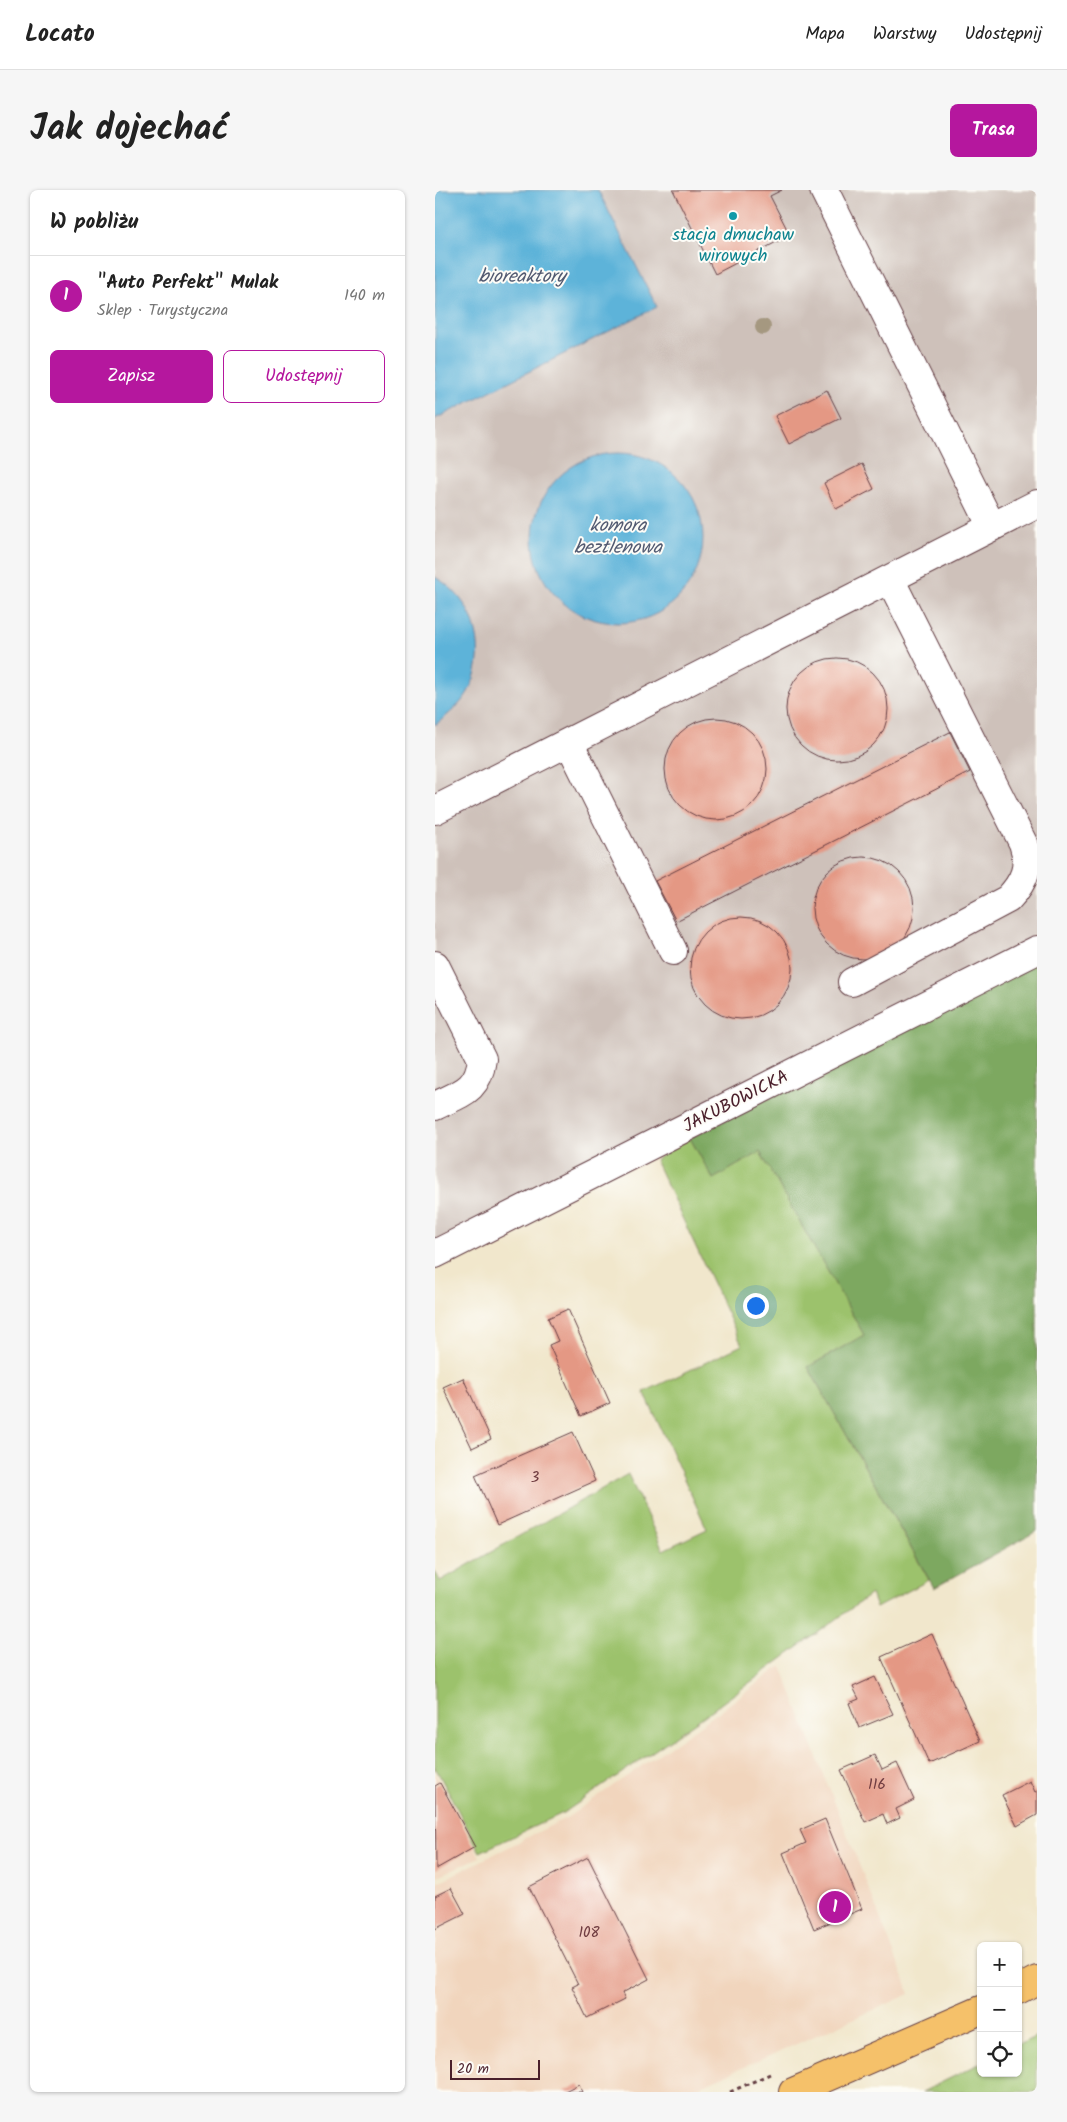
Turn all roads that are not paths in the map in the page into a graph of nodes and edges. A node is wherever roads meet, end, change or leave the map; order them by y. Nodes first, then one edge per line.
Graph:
1 (824, 190) edge
2 (1037, 504) edge
3 (992, 527) junction
4 (890, 579) junction
5 (569, 742) junction
6 (435, 810) edge
7 (1037, 950) edge
8 (673, 951) dead end
9 (435, 965) edge
10 (852, 982) dead end
11 (435, 1106) edge
12 (435, 1254) edge
13 (1037, 1980) edge
14 (1022, 1988) edge
15 (977, 2012) edge
16 (793, 2092) edge

1 - 3 street
2 - 3 street
3 - 4 street
4 - 5 street
4 - 10 street
5 - 6 street
5 - 8 street
7 - 12 street, JAKUBOWICKA
9 - 11 street
13 - 14 main road
15 - 16 main road

